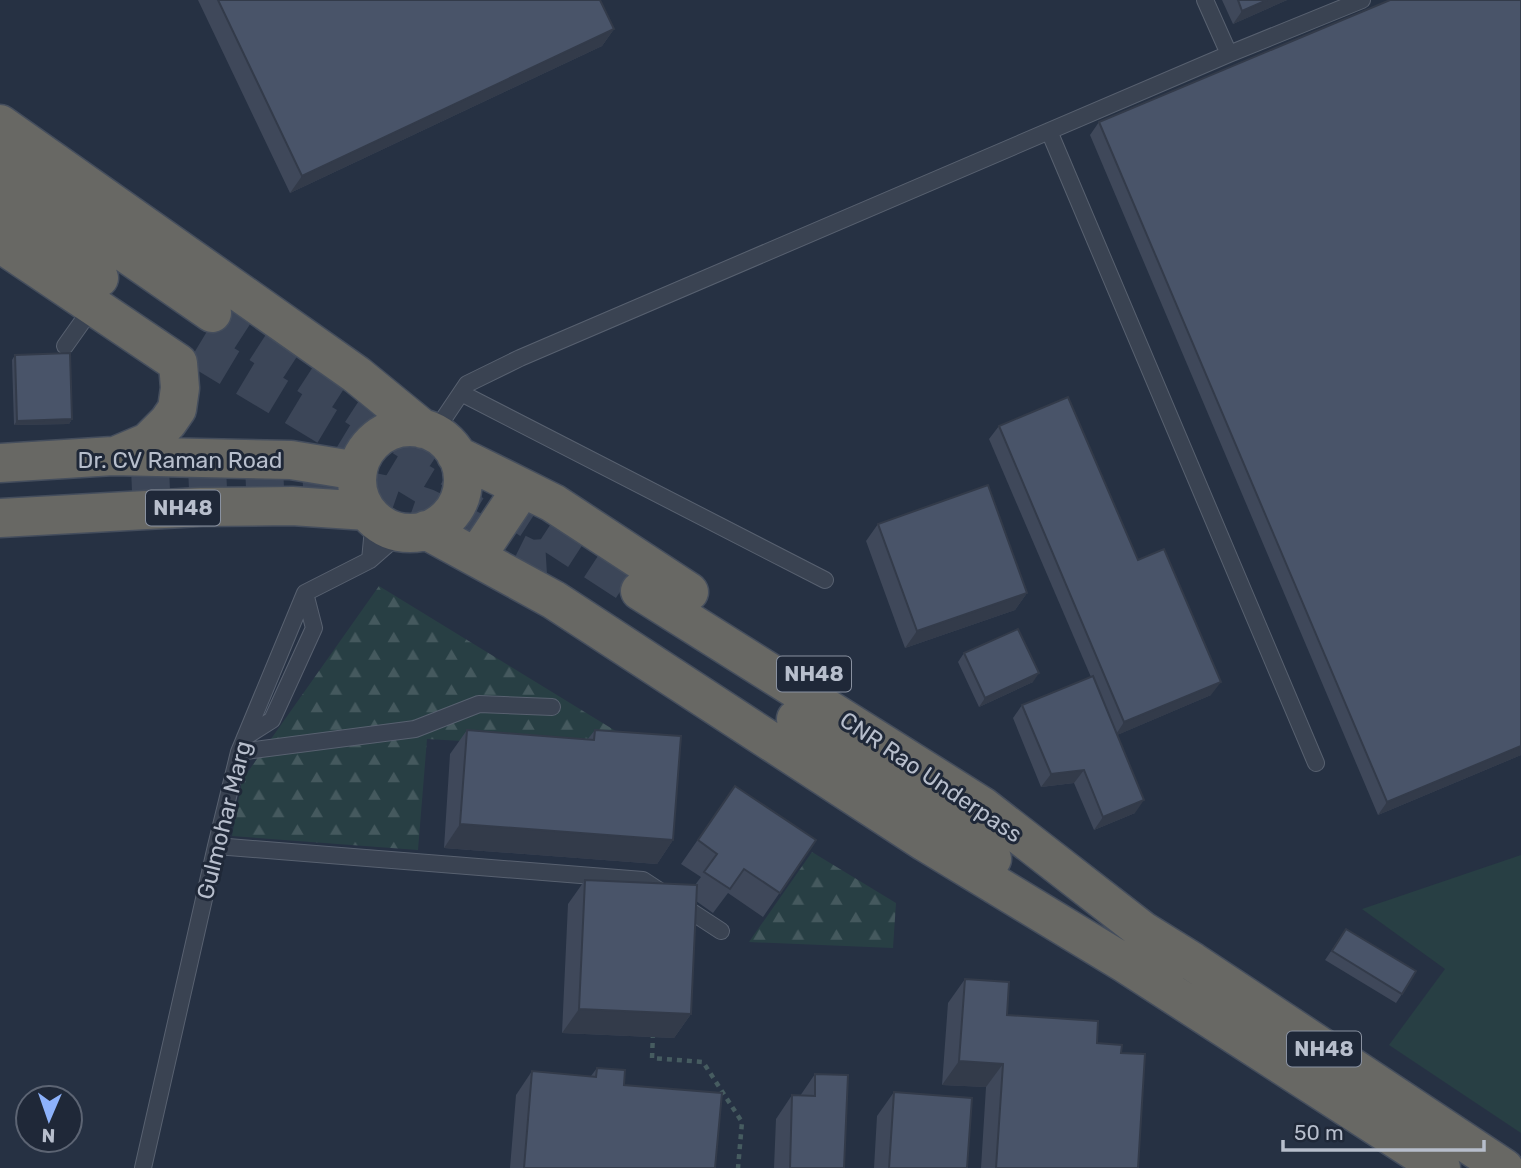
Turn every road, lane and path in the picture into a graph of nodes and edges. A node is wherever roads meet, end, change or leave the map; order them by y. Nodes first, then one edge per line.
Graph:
1 (1205, 0) edge
2 (1362, 0) edge
3 (1229, 54) junction
4 (0, 124) edge
5 (1049, 131) junction
6 (0, 166) edge
7 (0, 208) edge
8 (0, 243) edge
9 (90, 302) junction
10 (212, 313) tunnel mouth
11 (65, 346) dead end
12 (197, 348) tunnel mouth
13 (461, 393) junction
14 (437, 439) junction
15 (113, 456) junction
16 (0, 463) edge
17 (358, 471) junction
18 (522, 488) junction
19 (132, 491) tunnel mouth
20 (0, 496) edge
21 (0, 517) edge
22 (392, 523) junction
23 (475, 557) junction
24 (370, 560) junction
25 (825, 580) dead end
26 (637, 601) tunnel mouth
27 (552, 706) dead end
28 (242, 744) junction
29 (1316, 763) dead end
30 (216, 846) junction
31 (721, 931) dead end
32 (1135, 947) junction
33 (653, 1030) edge
34 (143, 1168) edge
35 (738, 1168) edge
36 (1441, 1168) edge
37 (1504, 1168) edge

1 - 3 lane
2 - 3 lane
3 - 5 lane
4 - 14 highway
5 - 13 lane
5 - 29 lane
6 - 10 highway
7 - 12 highway
8 - 9 highway
9 - 11 lane
9 - 15 highway
13 - 14 lane
13 - 25 lane
14 - 17 highway
14 - 18 highway, NH48
14 - 22 highway
15 - 16 highway, Dr. CV Raman Road / NH48
15 - 17 highway, Dr. CV Raman Road / NH48
17 - 22 highway
18 - 23 highway
18 - 32 highway, NH48
19 - 20 highway
21 - 22 highway, NH48
22 - 23 highway, NH48
22 - 24 lane, Gulmohar Marg
22 - 24 lane
23 - 32 highway, NH48
24 - 28 lane, Gulmohar Marg
26 - 32 highway, CNR Rao Underpass
27 - 28 lane
28 - 30 lane, Gulmohar Marg
30 - 31 lane
30 - 34 lane, Gulmohar Marg
32 - 36 highway, NH48
32 - 37 highway, NH48
33 - 35 path

